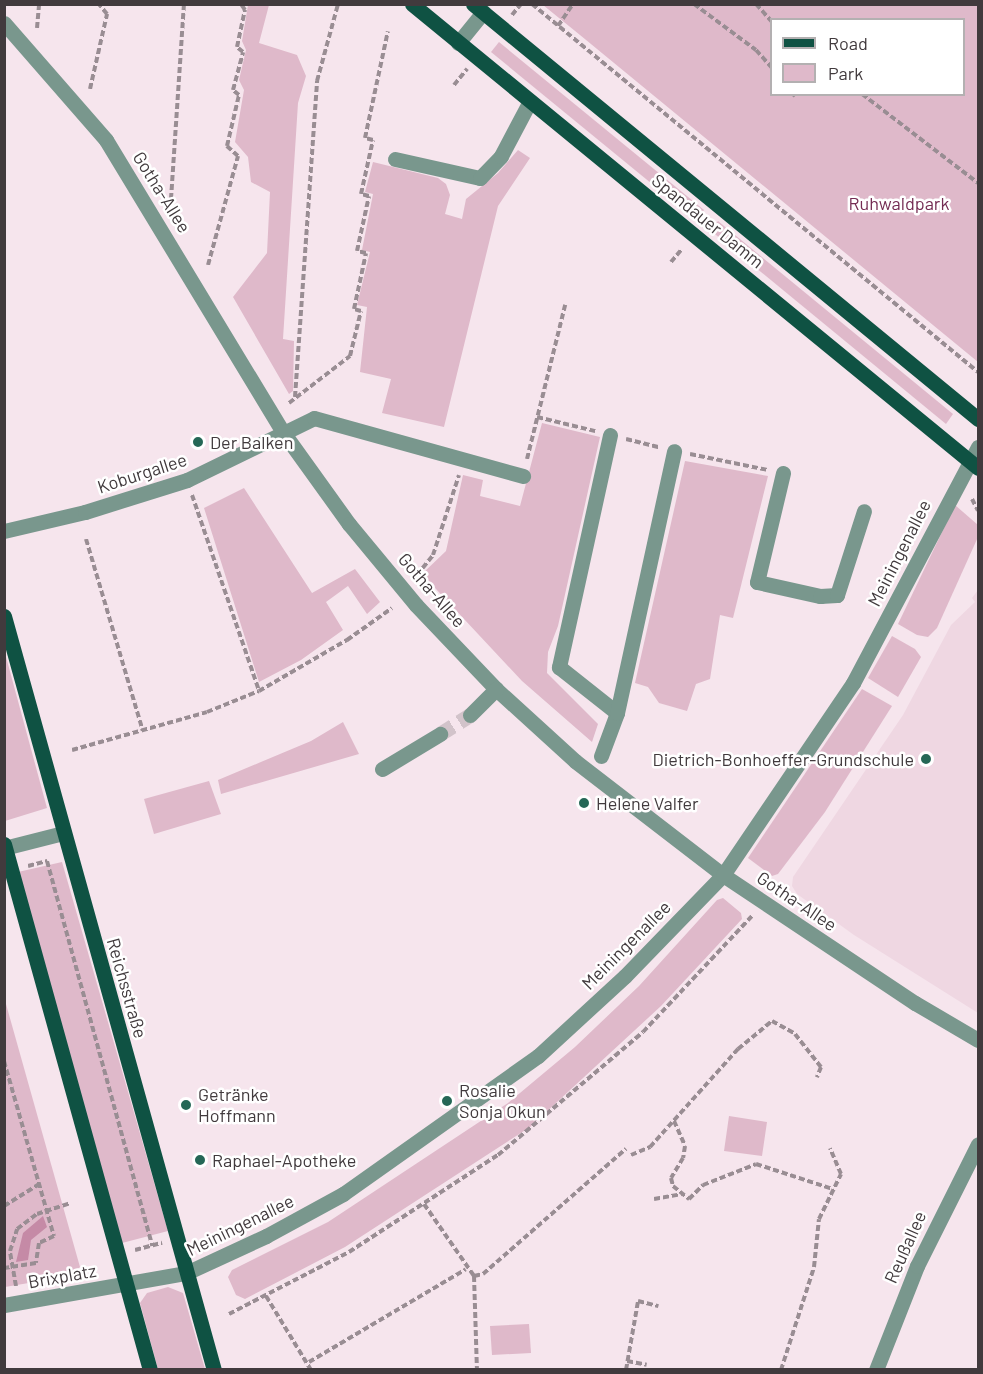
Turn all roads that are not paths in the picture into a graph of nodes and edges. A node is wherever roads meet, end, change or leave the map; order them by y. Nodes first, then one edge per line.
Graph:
1 (412, 4) edge
2 (478, 8) edge
3 (4, 23) edge
4 (458, 43) junction
5 (530, 101) junction
6 (395, 159) dead end
7 (978, 418) edge
8 (285, 435) junction
9 (610, 435) dead end
10 (674, 451) dead end
11 (975, 458) edge
12 (783, 473) dead end
13 (523, 476) road end
14 (864, 511) dead end
15 (4, 531) edge
16 (4, 616) edge
17 (496, 689) junction
18 (617, 713) junction
19 (470, 715) tunnel mouth
20 (440, 734) tunnel mouth
21 (601, 756) dead end
22 (382, 770) dead end
23 (63, 833) junction
24 (5, 847) edge
25 (723, 874) junction
26 (978, 1040) edge
27 (978, 1143) edge
28 (186, 1273) junction
29 (126, 1284) junction
30 (4, 1305) edge
31 (150, 1370) edge
32 (214, 1370) edge
33 (876, 1370) edge

1 - 4 main road, Spandauer Damm
2 - 4 street
2 - 7 main road, Spandauer Damm
3 - 8 street, Gotha-Allee
4 - 5 main road, Spandauer Damm
5 - 6 street
5 - 11 main road, Spandauer Damm
8 - 13 street, Koburgallee
8 - 15 street, Koburgallee
8 - 17 street, Gotha-Allee
9 - 18 street
10 - 18 street
11 - 25 street, Meiningenallee
12 - 14 street
16 - 23 main road, Reichsstraße
17 - 19 street
17 - 25 street, Gotha-Allee
18 - 21 street
20 - 22 street
23 - 24 street
23 - 28 main road, Reichsstraße
24 - 29 main road
25 - 26 street, Gotha-Allee
25 - 28 street, Meiningenallee
27 - 33 street, Reußallee
28 - 29 street, Meiningenallee
28 - 32 main road, Reichsstraße
29 - 30 street, Brixplatz
29 - 31 main road

